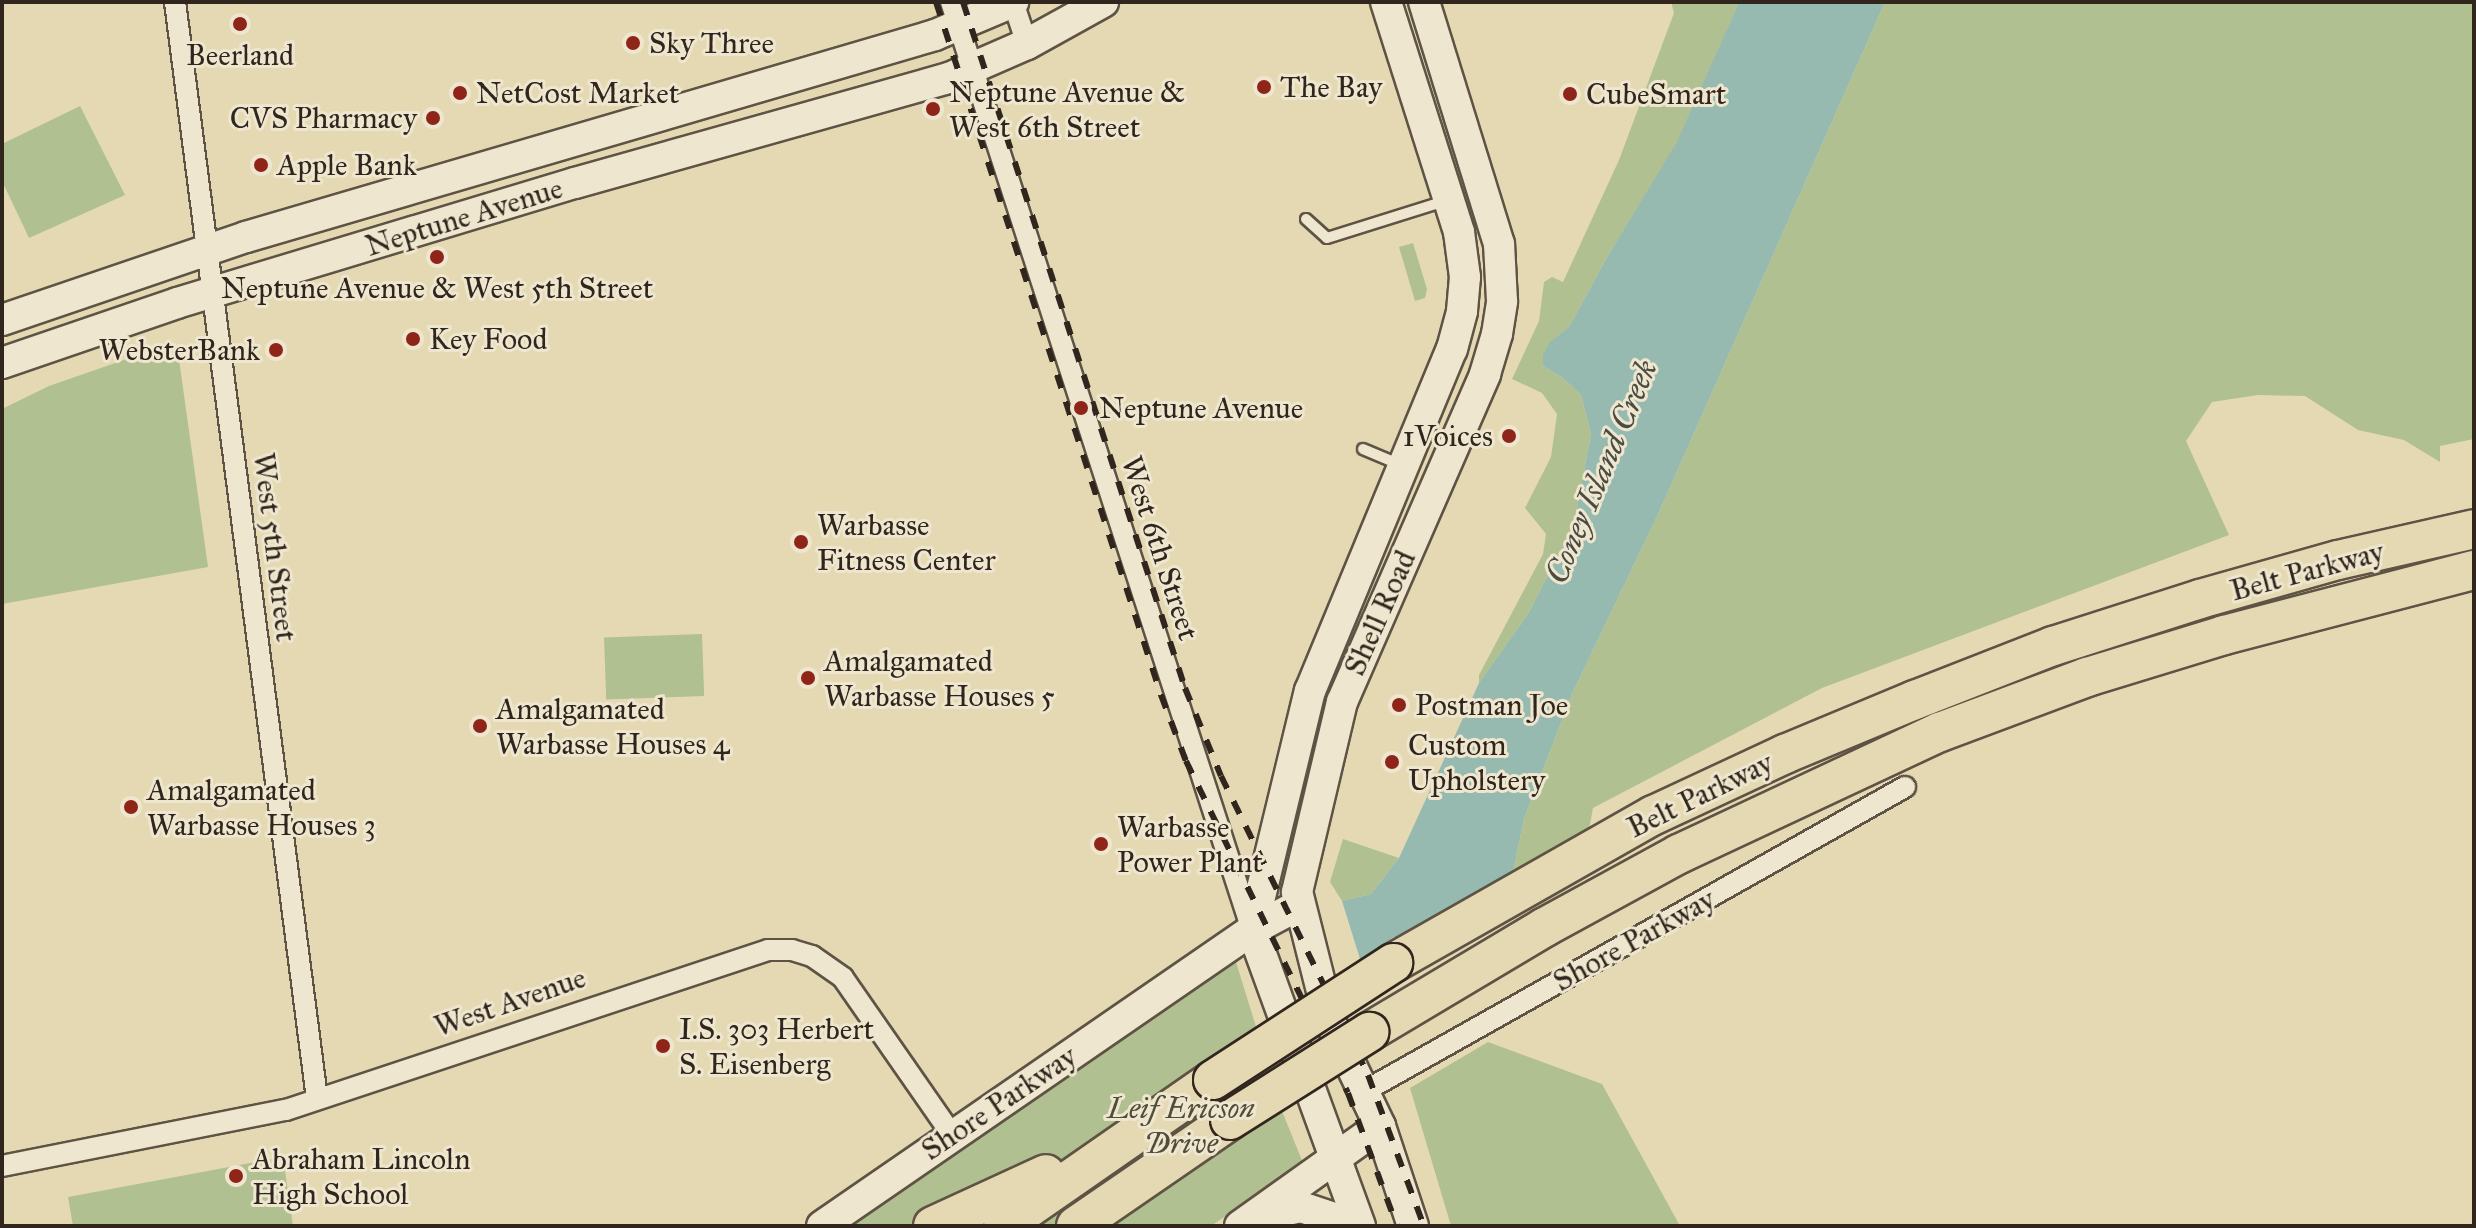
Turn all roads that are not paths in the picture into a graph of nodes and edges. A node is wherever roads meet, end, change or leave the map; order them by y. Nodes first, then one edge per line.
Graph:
1 (175, 2) edge
2 (1013, 2) edge
3 (1103, 2) edge
4 (1386, 2) edge
5 (1424, 2) edge
6 (955, 14) edge
7 (1027, 44) junction
8 (973, 69) junction
9 (1449, 199) junction
10 (1306, 219) dead end
11 (207, 249) junction
12 (213, 292) junction
13 (2, 320) edge
14 (2, 363) edge
15 (1363, 449) dead end
16 (1404, 466) junction
17 (2474, 529) edge
18 (2474, 570) edge
19 (1905, 787) dead end
20 (1299, 905) junction
21 (1252, 930) junction
22 (1363, 1092) junction
23 (317, 1099) junction
24 (1380, 1126) junction
25 (1135, 1132) junction
26 (952, 1135) junction
27 (1336, 1158) junction
28 (2, 1166) edge
29 (1246, 1222) edge
30 (822, 1226) edge
31 (933, 1226) edge
32 (1003, 1226) edge
33 (1076, 1226) edge
34 (1359, 1226) edge
35 (1413, 1226) edge

1 - 11 street, West 5th Street
2 - 6 main road, Neptune Avenue
2 - 7 street
3 - 7 main road, Neptune Avenue
4 - 9 main road, Shell Road
5 - 20 main road, Shell Road
6 - 8 street, West 6th Street
6 - 11 main road, Neptune Avenue
7 - 8 main road, Neptune Avenue
8 - 12 main road, Neptune Avenue
8 - 21 street, West 6th Street
9 - 10 lane
9 - 16 main road, Shell Road
11 - 12 street, West 5th Street
11 - 13 main road, Neptune Avenue
12 - 14 main road, Neptune Avenue
12 - 23 street, West 5th Street
15 - 16 lane
16 - 21 main road, Shell Road
17 - 25 highway, Belt Parkway, bridge
18 - 33 highway, Belt Parkway, bridge
19 - 22 street, Shore Parkway
20 - 21 main road, Shore Parkway
20 - 22 main road, Shell Road
21 - 26 main road, Shore Parkway
21 - 27 main road
22 - 24 main road, Shell Road
23 - 26 street, West Avenue
23 - 28 street, West Avenue
24 - 27 main road
24 - 35 main road, Shell Road
25 - 31 highway
25 - 32 highway, Belt Parkway
26 - 30 main road, Shore Parkway
27 - 29 main road
27 - 34 main road
29 - 34 main road

